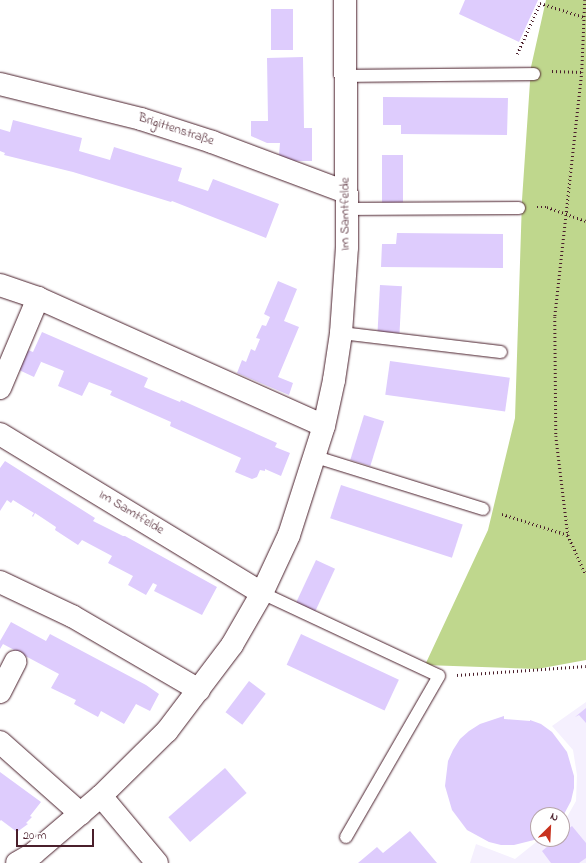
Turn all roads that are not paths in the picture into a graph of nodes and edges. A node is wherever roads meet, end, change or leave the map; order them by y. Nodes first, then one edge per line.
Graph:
1 (345, 0) edge
2 (534, 74) road end
3 (345, 76) junction
4 (0, 84) edge
5 (347, 201) junction
6 (519, 208) road end
7 (0, 285) edge
8 (38, 298) junction
9 (341, 333) junction
10 (501, 352) dead end
11 (0, 388) edge
12 (324, 426) junction
13 (0, 434) edge
14 (316, 456) junction
15 (483, 509) road end
16 (0, 582) edge
17 (262, 592) junction
18 (15, 662) dead end
19 (199, 690) junction
20 (0, 692) edge
21 (0, 742) edge
22 (101, 796) junction
23 (81, 814) junction
24 (346, 837) dead end
25 (17, 863) edge
26 (157, 863) edge

1 - 3 street, Im Samtfelde
2 - 3 lane
3 - 5 street, Im Samtfelde
4 - 5 street, Brigittenstraße
5 - 6 lane
5 - 9 street, Im Samtfelde
7 - 8 street
8 - 11 street
8 - 12 street
9 - 10 lane
9 - 12 street, Im Samtfelde
12 - 14 street, Im Samtfelde
13 - 17 street, Im Samtfelde
14 - 15 lane
14 - 17 street, Im Samtfelde
16 - 19 street
17 - 19 street, Im Samtfelde
17 - 24 lane
18 - 20 street
19 - 22 street, Im Samtfelde
21 - 23 street
22 - 23 street, Im Samtfelde
22 - 26 street
23 - 25 street, Im Samtfelde

